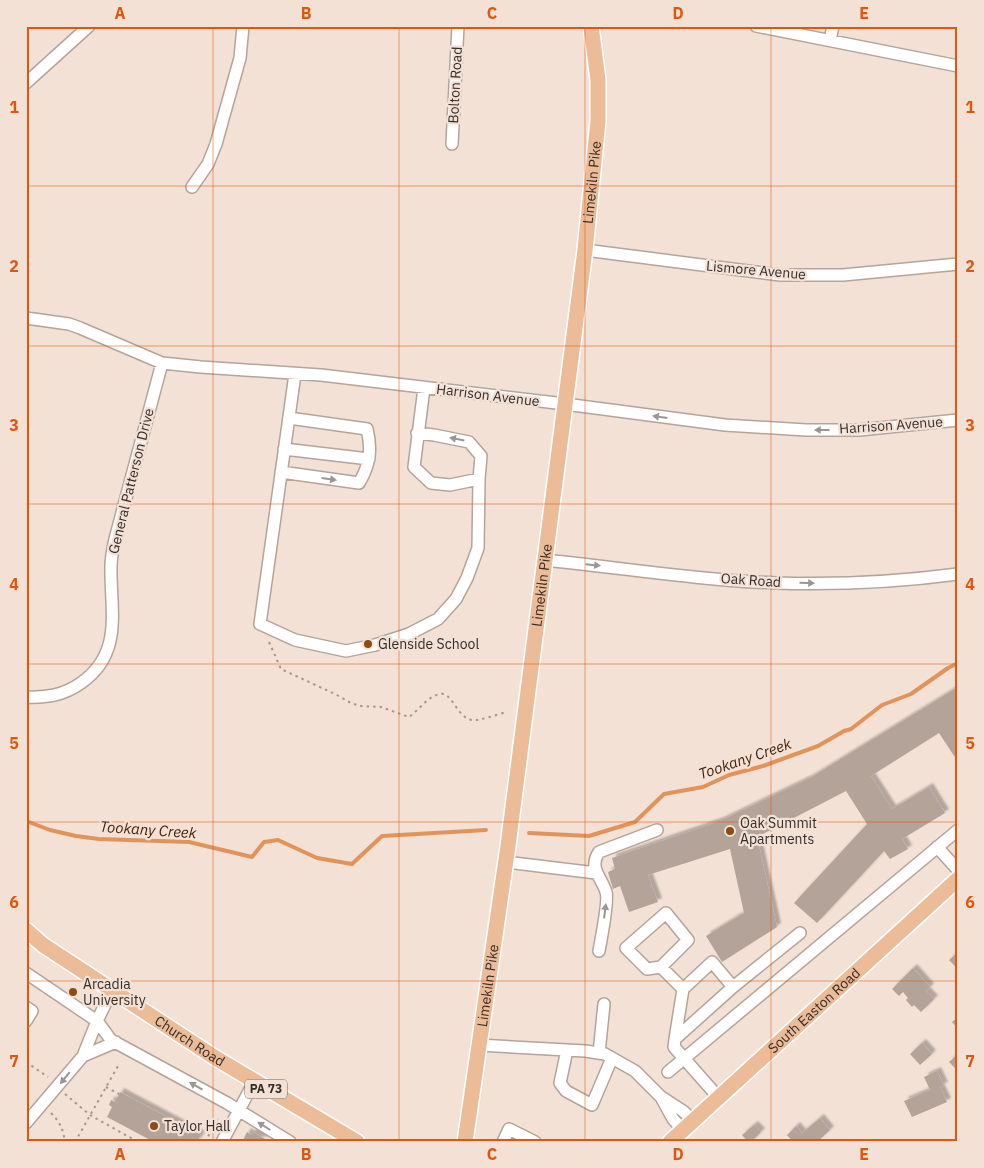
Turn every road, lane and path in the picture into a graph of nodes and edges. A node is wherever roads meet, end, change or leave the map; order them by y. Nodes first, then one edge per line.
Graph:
1 (89, 26) edge
2 (243, 26) edge
3 (458, 26) edge
4 (591, 26) edge
5 (756, 26) edge
6 (833, 26) edge
7 (830, 40) junction
8 (958, 66) edge
9 (26, 83) edge
10 (452, 144) dead end
11 (192, 186) dead end
12 (585, 250) junction
13 (958, 264) edge
14 (26, 318) edge
15 (162, 362) junction
16 (295, 374) junction
17 (424, 388) junction
18 (565, 404) junction
19 (288, 418) junction
20 (958, 420) edge
21 (417, 433) junction
22 (284, 449) junction
23 (369, 459) junction
24 (281, 472) junction
25 (479, 480) junction
26 (545, 560) junction
27 (958, 574) edge
28 (260, 624) junction
29 (26, 696) edge
30 (507, 712) dead end
31 (657, 830) dead end
32 (958, 830) edge
33 (937, 847) junction
34 (506, 862) junction
35 (547, 868) junction
36 (958, 870) edge
37 (578, 871) junction
38 (596, 873) junction
39 (958, 879) edge
40 (546, 880) dead end
41 (577, 883) dead end
42 (26, 930) edge
43 (800, 933) dead end
44 (599, 951) dead end
45 (661, 967) junction
46 (26, 973) edge
47 (733, 987) junction
48 (683, 989) junction
49 (112, 990) junction
50 (604, 1004) dead end
51 (26, 1007) edge
52 (26, 1020) edge
53 (97, 1021) junction
54 (675, 1039) junction
55 (116, 1042) junction
56 (479, 1045) junction
57 (567, 1050) junction
58 (599, 1053) junction
59 (83, 1056) junction
60 (612, 1058) junction
61 (684, 1059) junction
62 (26, 1062) edge
63 (118, 1066) dead end
64 (668, 1072) dead end
65 (48, 1077) dead end
66 (254, 1082) junction
67 (106, 1087) junction
68 (62, 1092) dead end
69 (119, 1094) dead end
70 (719, 1098) junction
71 (47, 1110) dead end
72 (238, 1110) junction
73 (90, 1115) junction
74 (218, 1119) dead end
75 (26, 1123) edge
76 (688, 1126) junction
77 (64, 1142) edge
78 (76, 1142) edge
79 (138, 1142) edge
80 (205, 1142) edge
81 (222, 1142) edge
82 (290, 1142) edge
83 (357, 1142) edge
84 (465, 1142) edge
85 (503, 1142) edge
86 (535, 1142) edge
87 (670, 1142) edge

1 - 9 street
2 - 11 street
3 - 10 street, Bolton Road
4 - 12 main road, Limekiln Pike
5 - 7 street
6 - 7 street
7 - 8 street
12 - 13 street, Lismore Avenue
12 - 18 main road, Limekiln Pike
14 - 15 street, Harrison Avenue
15 - 16 street, Harrison Avenue
15 - 29 street, General Patterson Drive
16 - 17 street, Harrison Avenue
16 - 19 street
17 - 18 street, Harrison Avenue
17 - 21 street
20 -> 18 street, Harrison Avenue
18 - 26 main road, Limekiln Pike
19 - 22 street
19 - 23 street
25 -> 21 street
21 - 25 street
22 - 23 street
22 - 24 street
24 -> 23 street
24 - 28 street
25 - 28 street
26 -> 27 street, Oak Road
26 - 34 main road, Limekiln Pike
28 - 30 path
31 - 38 street
32 - 33 street
33 - 36 street
33 - 61 street
34 - 35 street
34 - 56 main road, Limekiln Pike
35 - 37 street
35 - 40 street
37 - 38 street
37 - 41 street
44 -> 38 street
39 - 70 main road, South Easton Road
42 - 49 main road, Church Road / PA 73
43 - 47 street
45 - 45 street
45 - 48 street
46 - 53 street
47 - 48 street
47 - 54 street
48 - 54 street
49 - 53 street
49 - 66 main road, Church Road / PA 73
50 - 58 street
51 - 52 street
53 - 55 street
53 - 59 street
54 - 61 street
55 - 59 street
72 -> 55 street
56 - 57 street
56 - 84 main road, Limekiln Pike
57 - 58 street
57 - 60 street
58 - 60 street
59 -> 75 street
60 - 76 street
61 - 64 street
61 - 70 street
62 - 65 path
63 - 67 path
66 - 72 street
66 - 83 main road, Church Road / PA 73
67 - 69 path
67 - 73 path
68 - 73 path
70 - 76 main road, South Easton Road
71 - 77 path
72 - 81 street
82 -> 72 street
73 - 78 path
73 - 79 path
74 - 80 path
76 - 87 main road, South Easton Road
85 - 86 street

